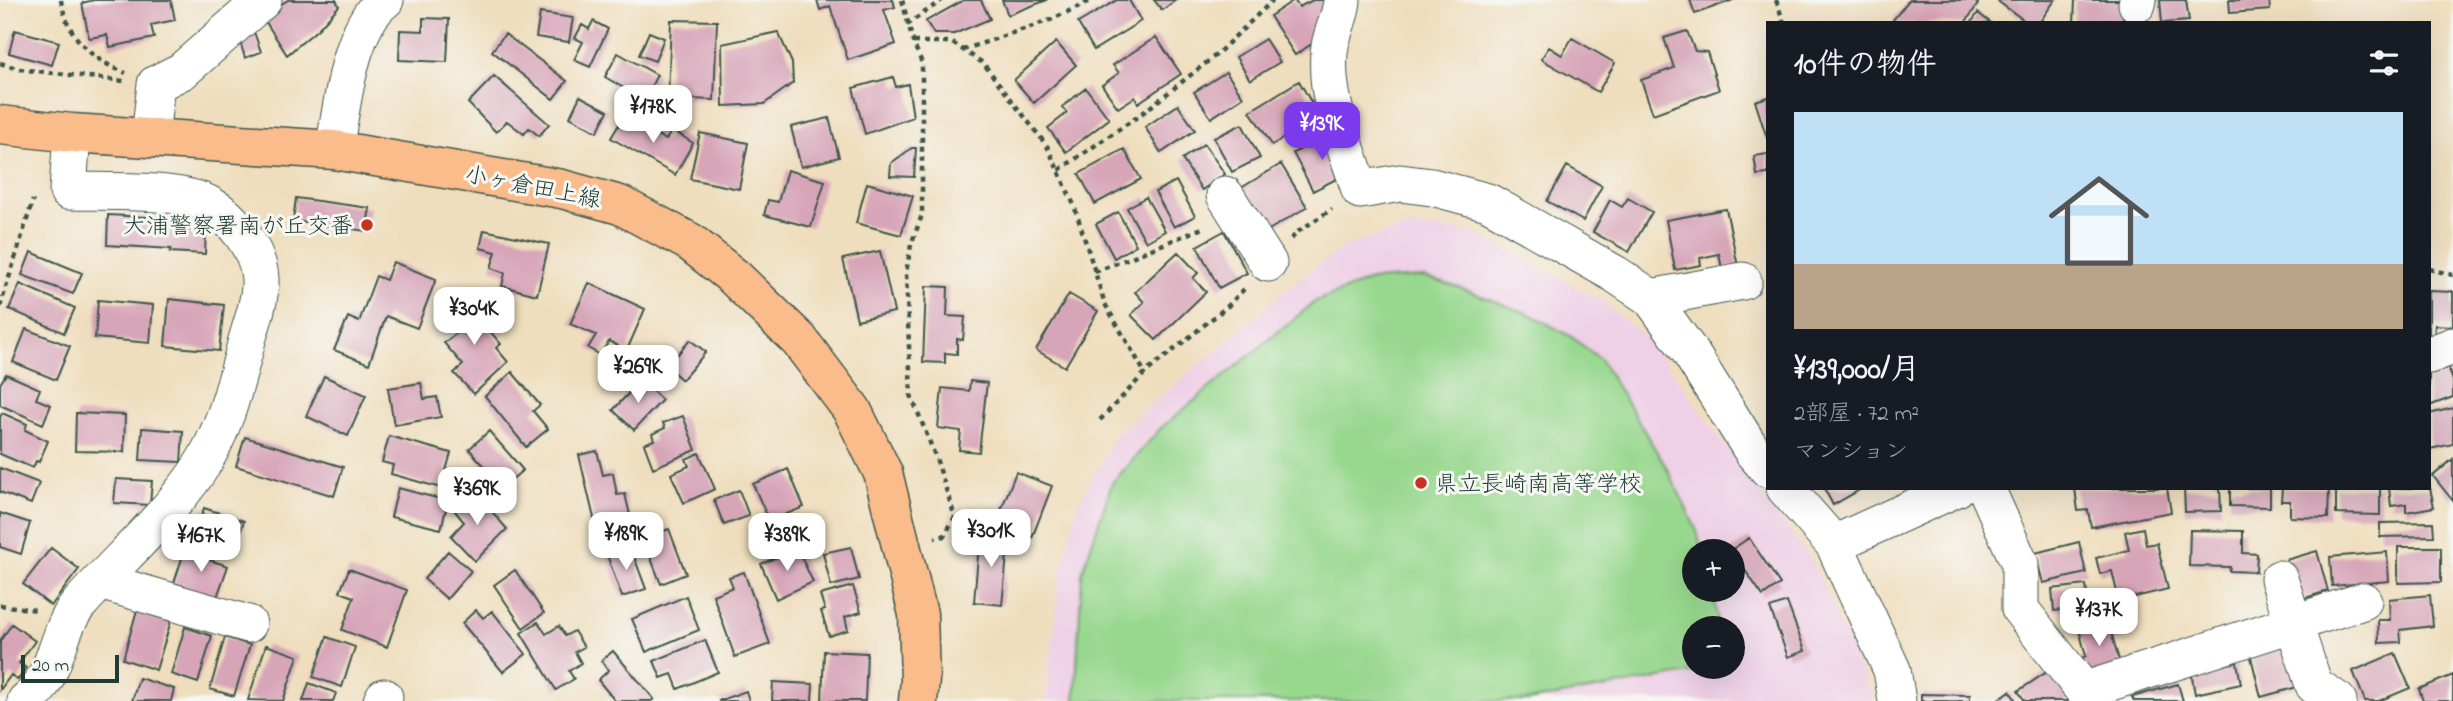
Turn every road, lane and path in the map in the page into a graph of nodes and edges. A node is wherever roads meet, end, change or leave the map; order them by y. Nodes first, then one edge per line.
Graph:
1 (61, 0) edge
2 (263, 0) edge
3 (385, 0) edge
4 (902, 0) edge
5 (942, 0) edge
6 (1091, 0) edge
7 (1273, 0) edge
8 (1342, 0) edge
9 (1776, 0) edge
10 (1783, 21) edge
11 (907, 25) junction
12 (913, 42) junction
13 (962, 50) junction
14 (0, 63) edge
15 (156, 84) junction
16 (0, 125) edge
17 (72, 133) junction
18 (150, 137) junction
19 (334, 150) junction
20 (1059, 170) junction
21 (1360, 190) junction
22 (33, 192) dead end
23 (1231, 205) joint
24 (1268, 263) junction
25 (2431, 270) edge
26 (1095, 272) junction
27 (2453, 275) edge
28 (1743, 281) dead end
29 (1651, 298) junction
30 (0, 307) edge
31 (2453, 346) edge
32 (2431, 354) edge
33 (1145, 373) junction
34 (1100, 420) dead end
35 (1766, 467) edge
36 (1787, 490) edge
37 (1950, 490) edge
38 (1987, 490) edge
39 (1834, 544) junction
40 (902, 546) junction
41 (2279, 579) dead end
42 (100, 580) junction
43 (2363, 601) dead end
44 (247, 624) dead end
45 (2294, 624) junction
46 (2089, 696) edge
47 (40, 699) edge
48 (918, 701) edge
49 (1897, 701) edge
50 (2338, 701) edge

1 - 15 path
2 - 15 street
3 - 19 street
4 - 11 path
5 - 11 path
6 - 13 path
7 - 20 path
8 - 21 street
9 - 10 path
11 - 12 path
12 - 13 path
12 - 40 path
13 - 20 path
14 - 15 path
15 - 18 street
16 - 17 main road, 小ヶ倉田上線
17 - 18 main road, 小ヶ倉田上線
17 - 42 street
18 - 19 main road, 小ヶ倉田上線
19 - 40 main road, 小ヶ倉田上線
20 - 26 path
21 - 24 path
21 - 29 street
22 - 30 path
23 - 24 street
23 - 26 path
24 - 33 path
25 - 27 path
26 - 33 path
28 - 29 street
29 - 35 street
31 - 32 street
33 - 34 path
36 - 39 street
37 - 39 street
38 - 46 street
39 - 49 street
40 - 48 main road, 小ヶ倉田上線
41 - 45 street
42 - 44 street
42 - 47 street
43 - 45 street
45 - 46 street
45 - 50 street

